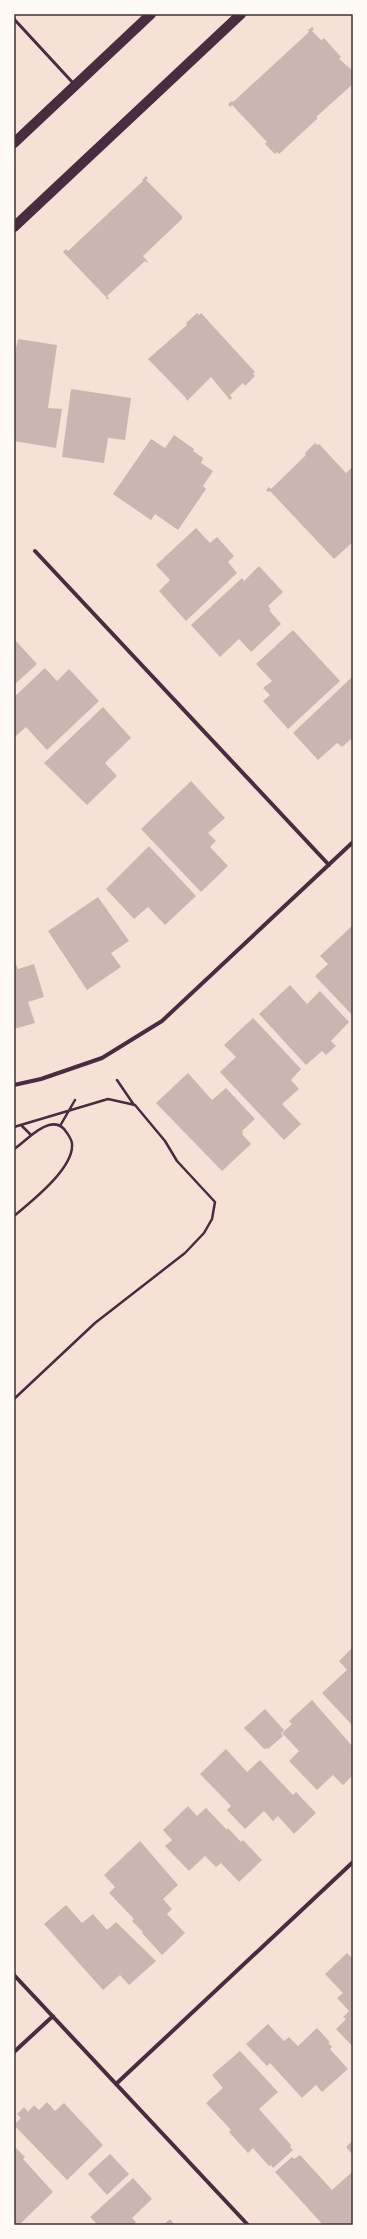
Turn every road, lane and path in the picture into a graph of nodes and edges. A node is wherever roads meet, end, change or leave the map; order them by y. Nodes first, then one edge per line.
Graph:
1 (151, 14) edge
2 (241, 14) edge
3 (14, 19) edge
4 (76, 85) junction
5 (14, 143) edge
6 (14, 227) edge
7 (35, 551) dead end
8 (353, 842) edge
9 (329, 865) junction
10 (117, 1080) dead end
11 (14, 1085) edge
12 (75, 1100) dead end
13 (135, 1105) junction
14 (69, 1111) junction
15 (14, 1126) edge
16 (22, 1126) junction
17 (60, 1126) junction
18 (31, 1135) junction
19 (14, 1149) edge
20 (14, 1216) edge
21 (14, 1399) edge
22 (353, 1862) edge
23 (14, 1975) edge
24 (53, 2016) junction
25 (14, 2052) edge
26 (116, 2084) junction
27 (248, 2225) edge

1 - 4 main road
2 - 6 main road
3 - 4 lane
4 - 5 main road
7 - 9 street
8 - 9 street
9 - 11 street
10 - 13 path
12 - 14 path
13 - 14 path
13 - 21 path
14 - 16 path
14 - 17 path
15 - 16 path
16 - 18 path
17 - 18 path
17 - 20 path
18 - 19 path
22 - 26 street
23 - 24 street
24 - 25 street
24 - 26 street
26 - 27 street

